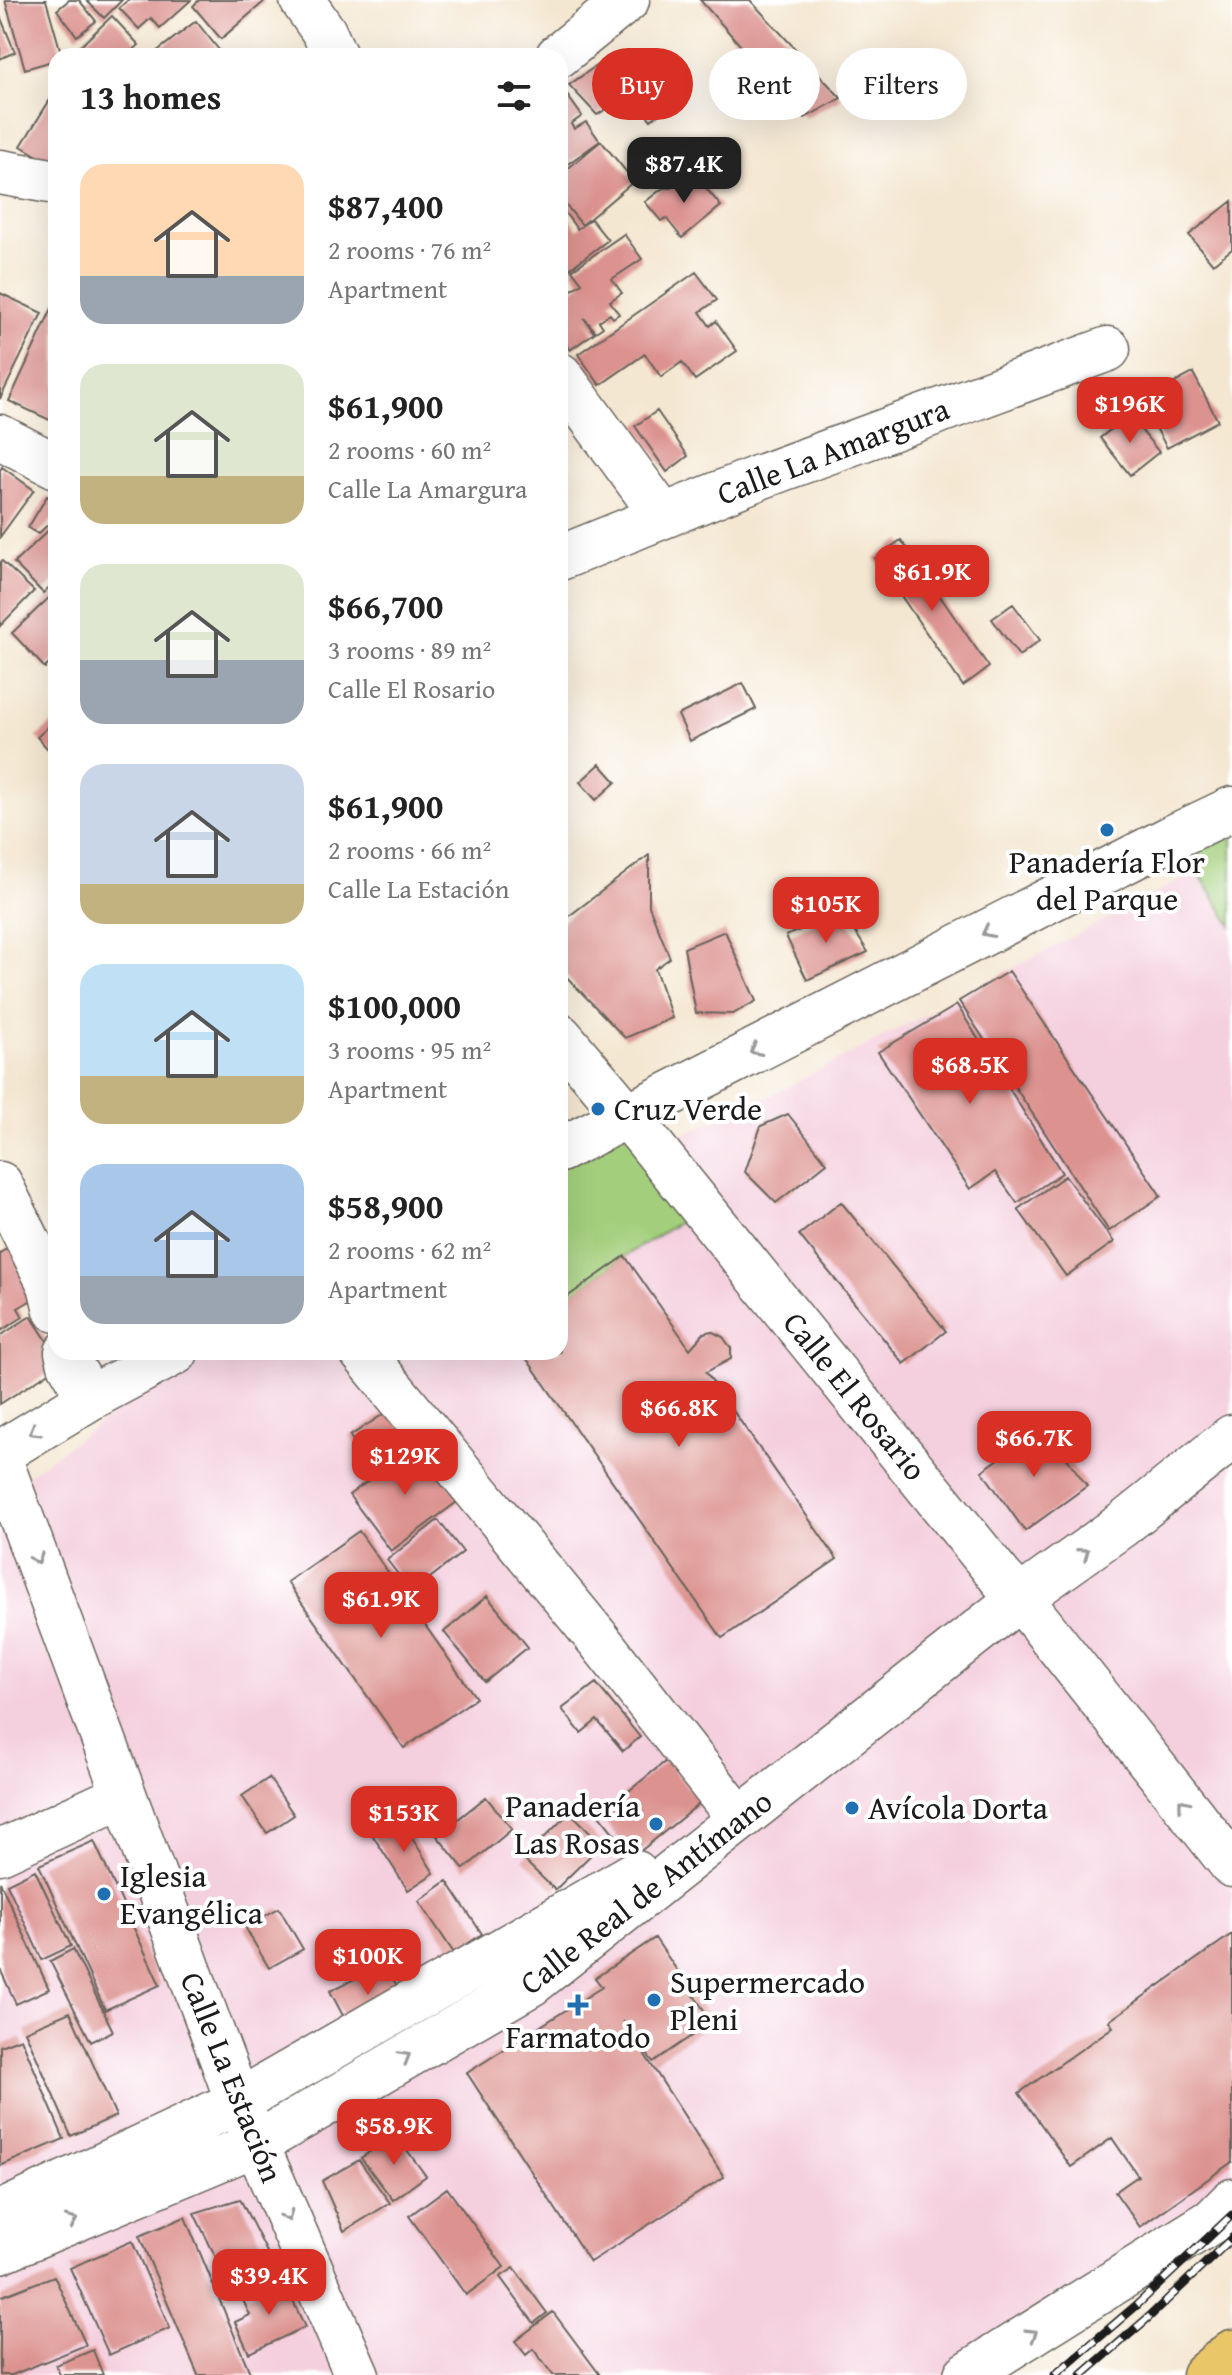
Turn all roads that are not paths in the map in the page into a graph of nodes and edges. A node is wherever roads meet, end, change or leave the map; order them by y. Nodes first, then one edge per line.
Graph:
1 (627, 0) edge
2 (568, 48) edge
3 (0, 172) edge
4 (48, 181) edge
5 (1108, 349) dead end
6 (568, 386) edge
7 (0, 437) edge
8 (48, 462) edge
9 (663, 516) junction
10 (568, 555) edge
11 (1232, 809) edge
12 (568, 1045) edge
13 (627, 1115) junction
14 (568, 1146) edge
15 (0, 1184) edge
16 (48, 1281) edge
17 (69, 1360) edge
18 (161, 1360) edge
19 (369, 1360) edge
20 (90, 1398) junction
21 (1232, 1437) edge
22 (0, 1453) edge
23 (0, 1460) edge
24 (1011, 1589) junction
25 (124, 1795) junction
26 (726, 1802) junction
27 (0, 1852) edge
28 (1232, 1865) edge
29 (238, 2102) junction
30 (258, 2143) junction
31 (1232, 2201) edge
32 (0, 2213) edge
33 (0, 2251) edge
34 (1232, 2352) edge
35 (357, 2375) edge
36 (966, 2375) edge
37 (1204, 2375) edge

1 - 2 street
3 - 4 street
5 - 9 street, Calle La Amargura
6 - 9 street
7 - 8 street
9 - 10 street, Calle La Amargura
11 -> 13 street
12 - 13 street
13 - 14 street
13 - 24 street, Calle El Rosario
15 - 16 street
17 - 20 street
18 - 20 street
19 - 26 street
20 -> 22 street
24 -> 21 street, Calle Real de Antímano
23 -> 25 street, Calle La Estación
24 - 26 street
28 -> 24 street, Calle El Rosario
30 -> 24 street, Calle Real de Antímano
25 - 27 street
25 - 29 street, Calle La Estación
26 - 29 street
29 - 30 street, Calle La Estación
29 - 32 street
33 -> 30 street, Calle Real de Antímano
30 -> 35 street, Calle La Estación
36 -> 31 street
34 - 37 highway

